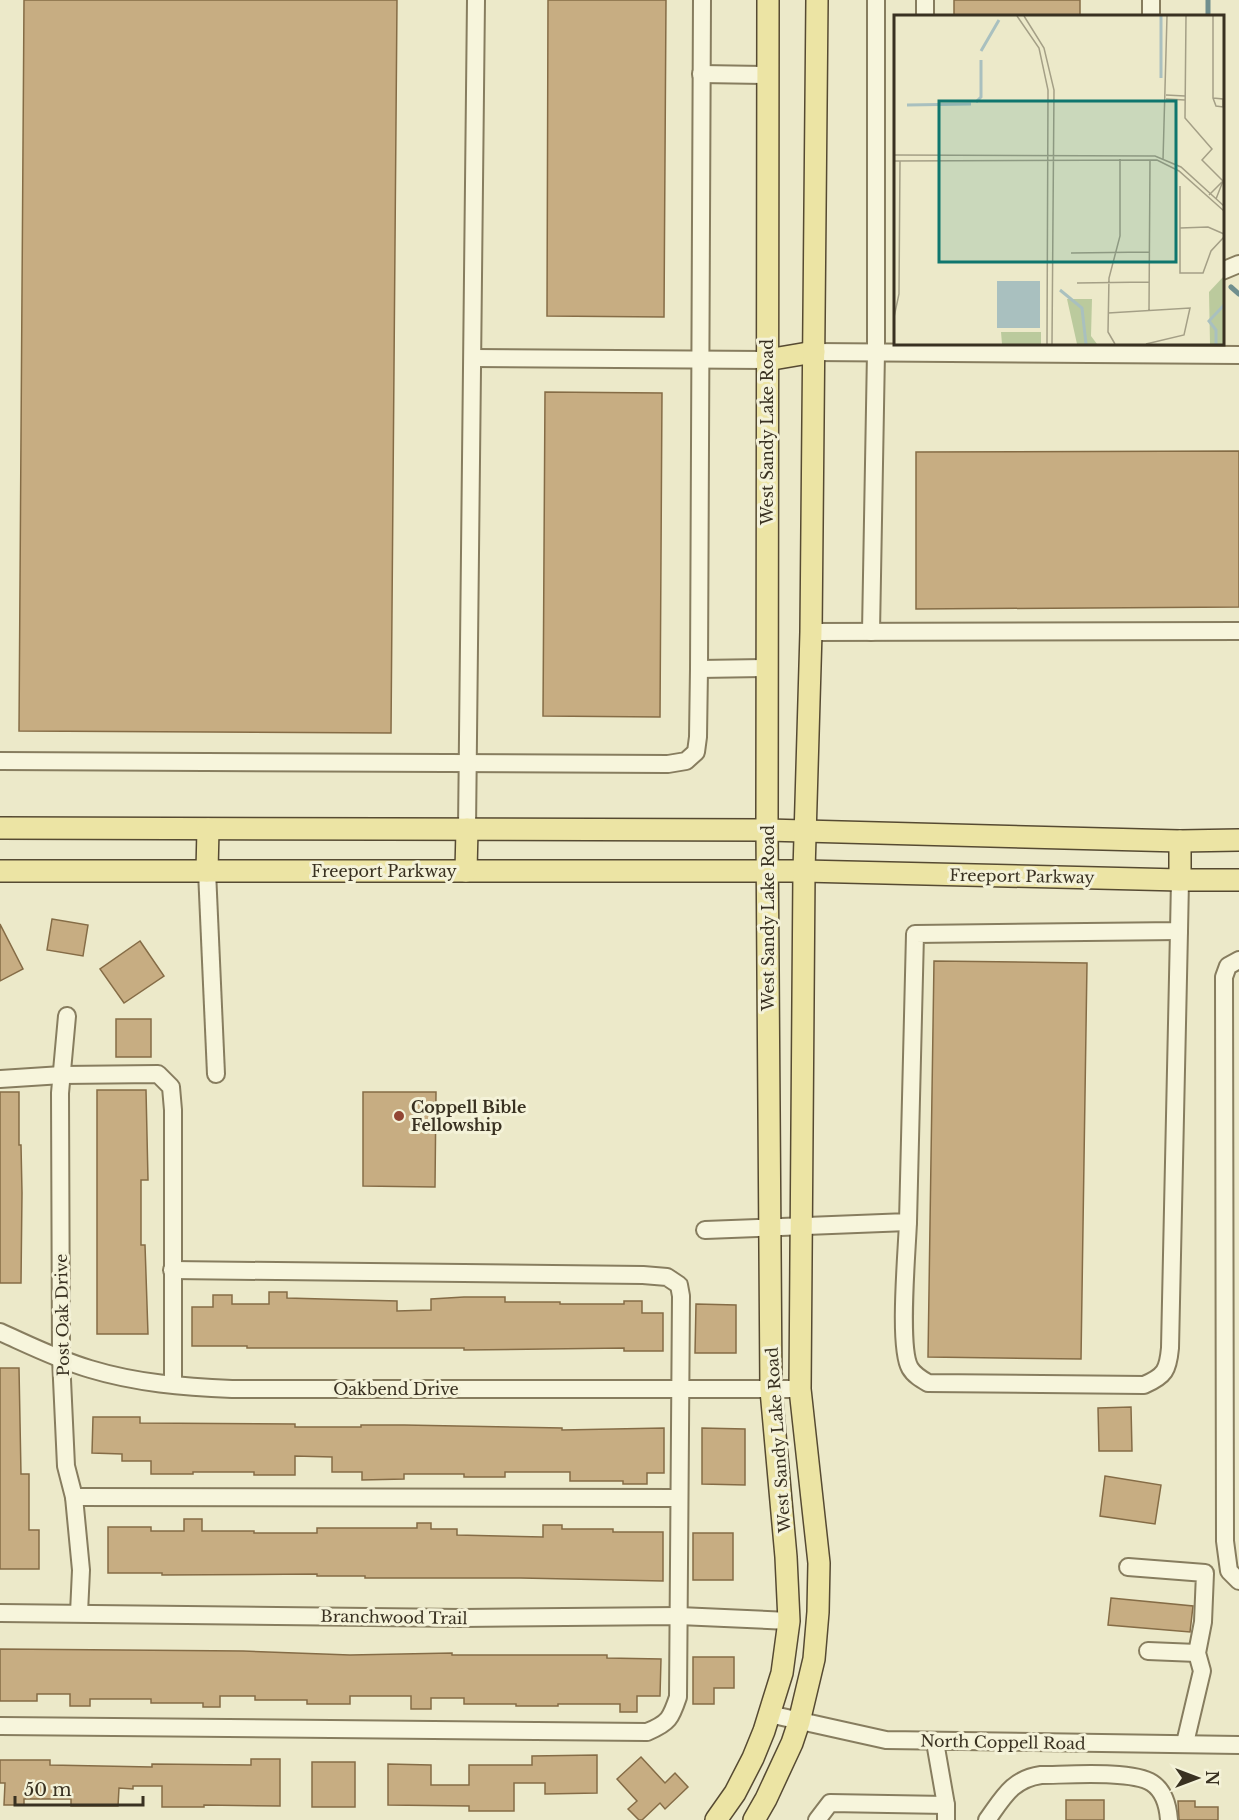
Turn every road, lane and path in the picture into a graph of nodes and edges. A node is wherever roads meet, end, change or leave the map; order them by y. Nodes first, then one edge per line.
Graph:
1 (476, 0) edge
2 (702, 0) edge
3 (768, 0) edge
4 (817, 0) edge
5 (876, 0) edge
6 (1151, 0) edge
7 (1150, 15) edge
8 (701, 75) junction
9 (767, 75) junction
10 (1239, 264) edge
11 (1224, 270) edge
12 (922, 348) edge
13 (1149, 349) edge
14 (814, 352) junction
15 (876, 352) junction
16 (1239, 355) edge
17 (473, 358) junction
18 (701, 360) junction
19 (767, 360) junction
20 (1239, 631) edge
21 (811, 632) junction
22 (871, 632) junction
23 (768, 668) junction
24 (699, 669) junction
25 (0, 761) edge
26 (469, 764) junction
27 (0, 828) edge
28 (208, 828) junction
29 (467, 830) junction
30 (767, 830) junction
31 (806, 831) junction
32 (1239, 840) edge
33 (1180, 841) junction
34 (0, 871) edge
35 (207, 871) junction
36 (466, 871) junction
37 (804, 871) junction
38 (768, 872) junction
39 (1180, 880) junction
40 (1239, 880) edge
41 (1179, 931) junction
42 (1239, 960) edge
43 (67, 1016) dead end
44 (216, 1074) dead end
45 (62, 1075) junction
46 (0, 1078) edge
47 (908, 1222) junction
48 (802, 1225) junction
49 (769, 1227) junction
50 (705, 1230) dead end
51 (172, 1270) junction
52 (0, 1332) edge
53 (61, 1358) junction
54 (173, 1384) junction
55 (800, 1389) junction
56 (680, 1390) junction
57 (771, 1390) junction
58 (74, 1497) junction
59 (679, 1498) junction
60 (1128, 1567) dead end
61 (1239, 1581) edge
62 (0, 1613) edge
63 (79, 1613) junction
64 (678, 1616) junction
65 (789, 1621) junction
66 (1148, 1651) dead end
67 (1197, 1653) junction
68 (769, 1714) junction
69 (799, 1722) junction
70 (0, 1726) edge
71 (935, 1742) junction
72 (1185, 1743) junction
73 (1239, 1745) edge
74 (946, 1813) edge
75 (716, 1820) edge
76 (754, 1820) edge
77 (817, 1820) edge
78 (987, 1820) edge
79 (1168, 1820) edge

1 - 17 street
2 - 8 street
3 - 9 main road, West Sandy Lake Road
4 - 14 main road, West Sandy Lake Road
5 - 15 street
6 - 7 street
8 - 9 street
8 - 18 street
9 - 19 main road, West Sandy Lake Road
10 - 11 street
12 - 13 street
12 - 15 street
13 - 16 street
14 - 15 street
14 - 19 main road
14 - 21 main road, West Sandy Lake Road
15 - 22 street
17 - 18 street
17 - 26 street
18 - 19 street
18 - 24 street
19 - 23 main road, West Sandy Lake Road
20 - 22 street
21 - 22 street
21 - 31 main road, West Sandy Lake Road
23 - 24 street
23 - 30 main road, West Sandy Lake Road
24 - 26 street
25 - 26 street
26 - 29 street
27 - 28 main road
28 - 29 main road
28 - 35 main road
29 - 30 main road
29 - 36 main road
30 - 31 main road
30 - 38 main road, West Sandy Lake Road
31 - 33 main road
31 - 37 main road, West Sandy Lake Road
32 - 33 main road
33 - 39 main road
34 - 35 main road, Freeport Parkway
35 - 36 main road, Freeport Parkway
35 - 44 street
36 - 38 main road, Freeport Parkway
37 - 38 main road, Freeport Parkway
37 - 39 main road, Freeport Parkway
37 - 48 main road, West Sandy Lake Road
38 - 49 main road, West Sandy Lake Road
39 - 40 main road, Freeport Parkway
39 - 41 street
41 - 47 street
41 - 47 street
42 - 61 street
43 - 45 street, Post Oak Drive
45 - 46 street
45 - 51 street
45 - 53 street, Post Oak Drive
47 - 48 street
48 - 49 street
48 - 55 main road, West Sandy Lake Road
49 - 50 street
49 - 57 main road, West Sandy Lake Road
51 - 54 street
51 - 56 street
52 - 53 street, Oakbend Drive
53 - 54 street, Oakbend Drive
53 - 58 street, Post Oak Drive
54 - 56 street, Oakbend Drive
55 - 57 street, Oakbend Drive
55 - 69 main road, West Sandy Lake Road
56 - 57 street, Oakbend Drive
56 - 59 street
57 - 65 main road, West Sandy Lake Road
58 - 59 street
58 - 63 street, Post Oak Drive
59 - 64 street
60 - 67 street
62 - 63 street, Branchwood Trail
63 - 64 street, Branchwood Trail
64 - 65 street, Branchwood Trail
64 - 70 street
65 - 68 main road, West Sandy Lake Road
66 - 67 street
67 - 72 street
68 - 69 street, North Coppell Road
68 - 75 main road, West Sandy Lake Road
69 - 71 street, North Coppell Road
69 - 76 main road, West Sandy Lake Road
71 - 72 street, North Coppell Road
71 - 74 street
72 - 73 street, North Coppell Road
74 - 77 street
78 - 79 street

